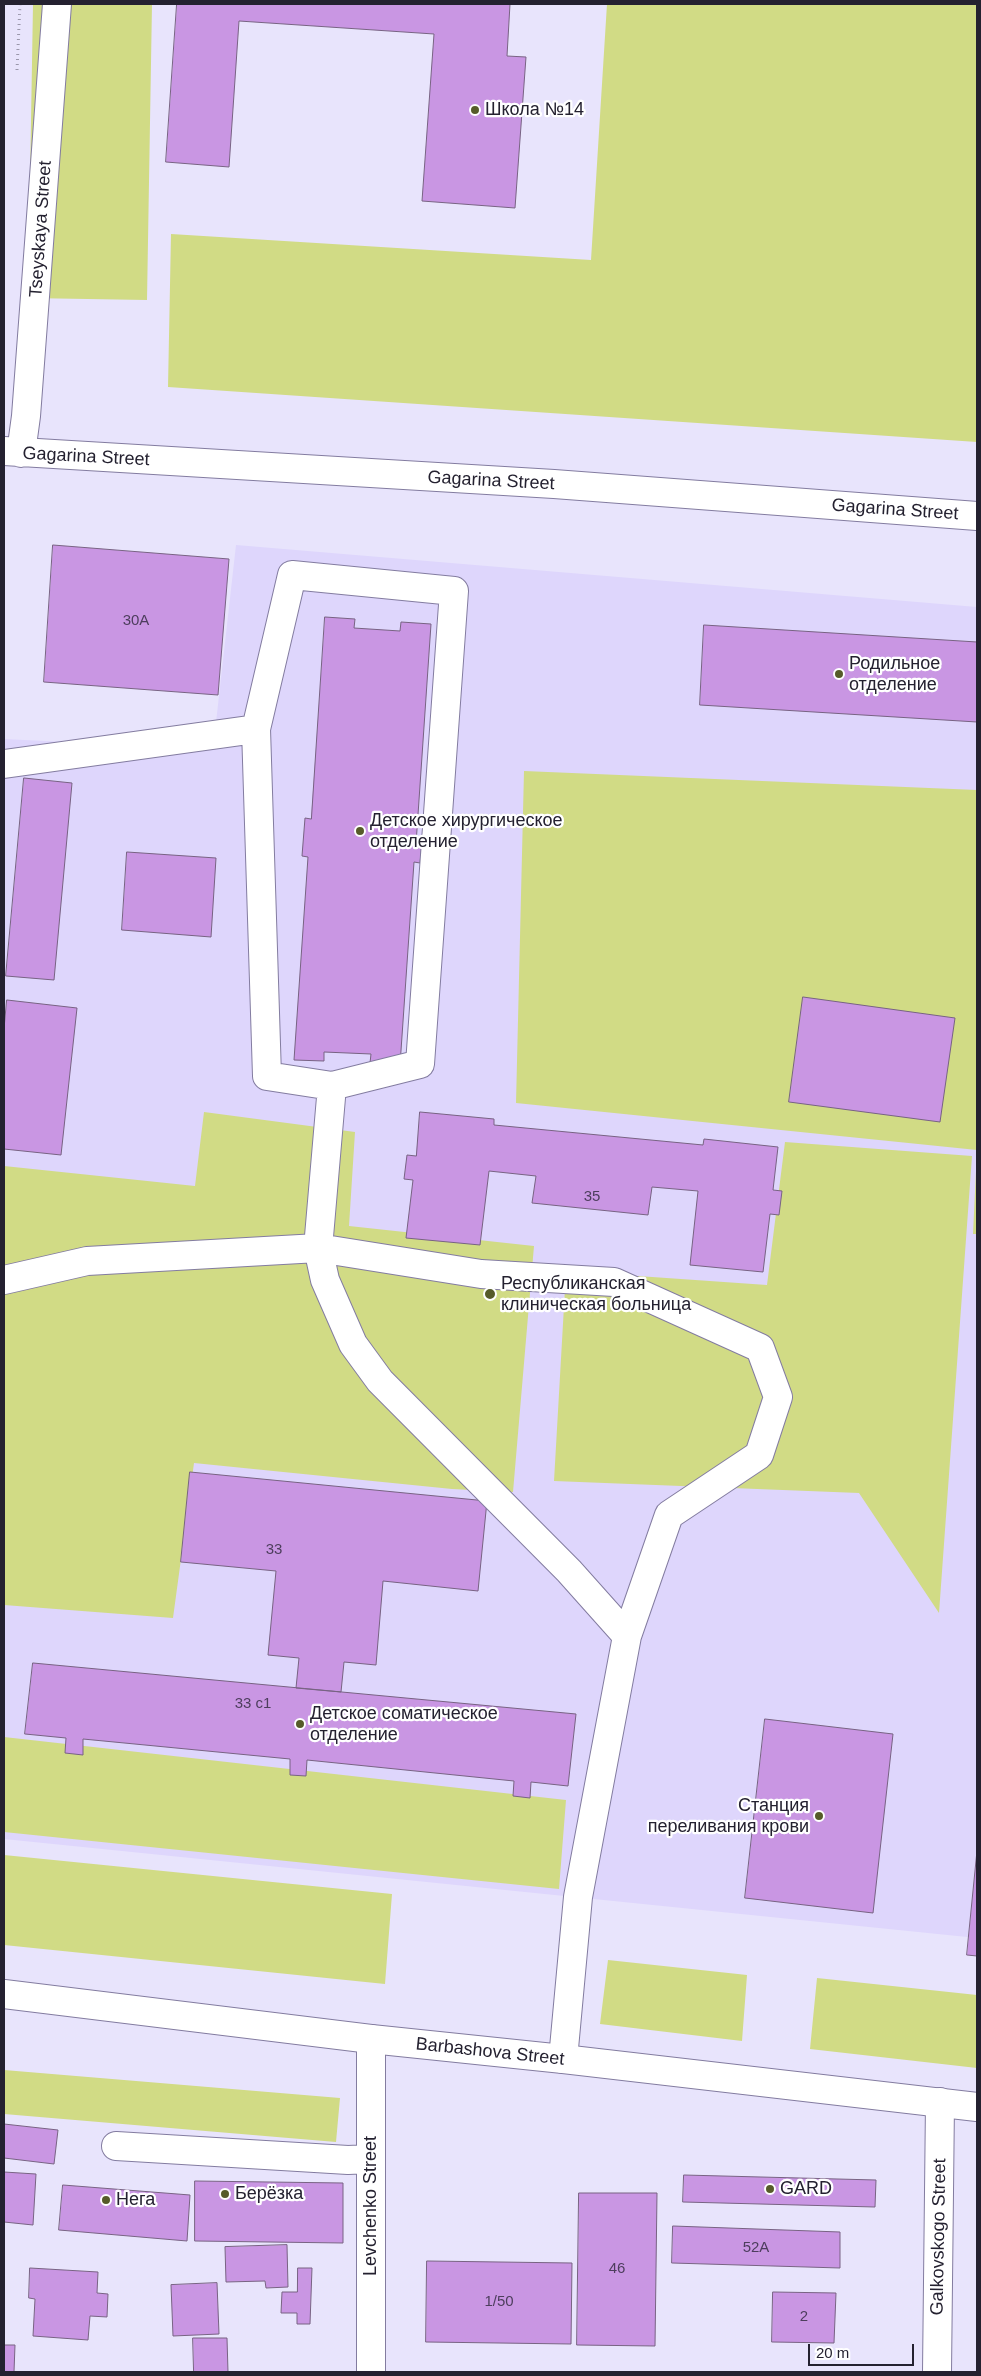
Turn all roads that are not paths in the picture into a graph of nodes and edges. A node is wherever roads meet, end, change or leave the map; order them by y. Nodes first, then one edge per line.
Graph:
1 (57, 4) edge
2 (12, 452) edge
3 (977, 516) edge
4 (256, 728) junction
5 (4, 764) edge
6 (332, 1086) junction
7 (318, 1248) junction
8 (4, 1280) edge
9 (627, 1636) junction
10 (4, 1994) edge
11 (371, 2039) junction
12 (563, 2059) junction
13 (940, 2102) junction
14 (977, 2107) edge
15 (116, 2146) dead end
16 (371, 2159) junction
17 (371, 2372) edge
18 (937, 2372) edge

1 - 2 street, Tseyskaya Street
2 - 3 street, Gagarina Street
4 - 5 street
4 - 6 street
4 - 6 street
6 - 7 street
7 - 8 street
7 - 9 street
7 - 9 street
9 - 12 street
10 - 11 street, Barbashova Street
11 - 12 street, Barbashova Street
11 - 16 street, Levchenko Street
12 - 13 street, Barbashova Street
13 - 14 street, Barbashova Street
13 - 18 street, Galkovskogo Street
15 - 16 street
16 - 17 street, Levchenko Street

